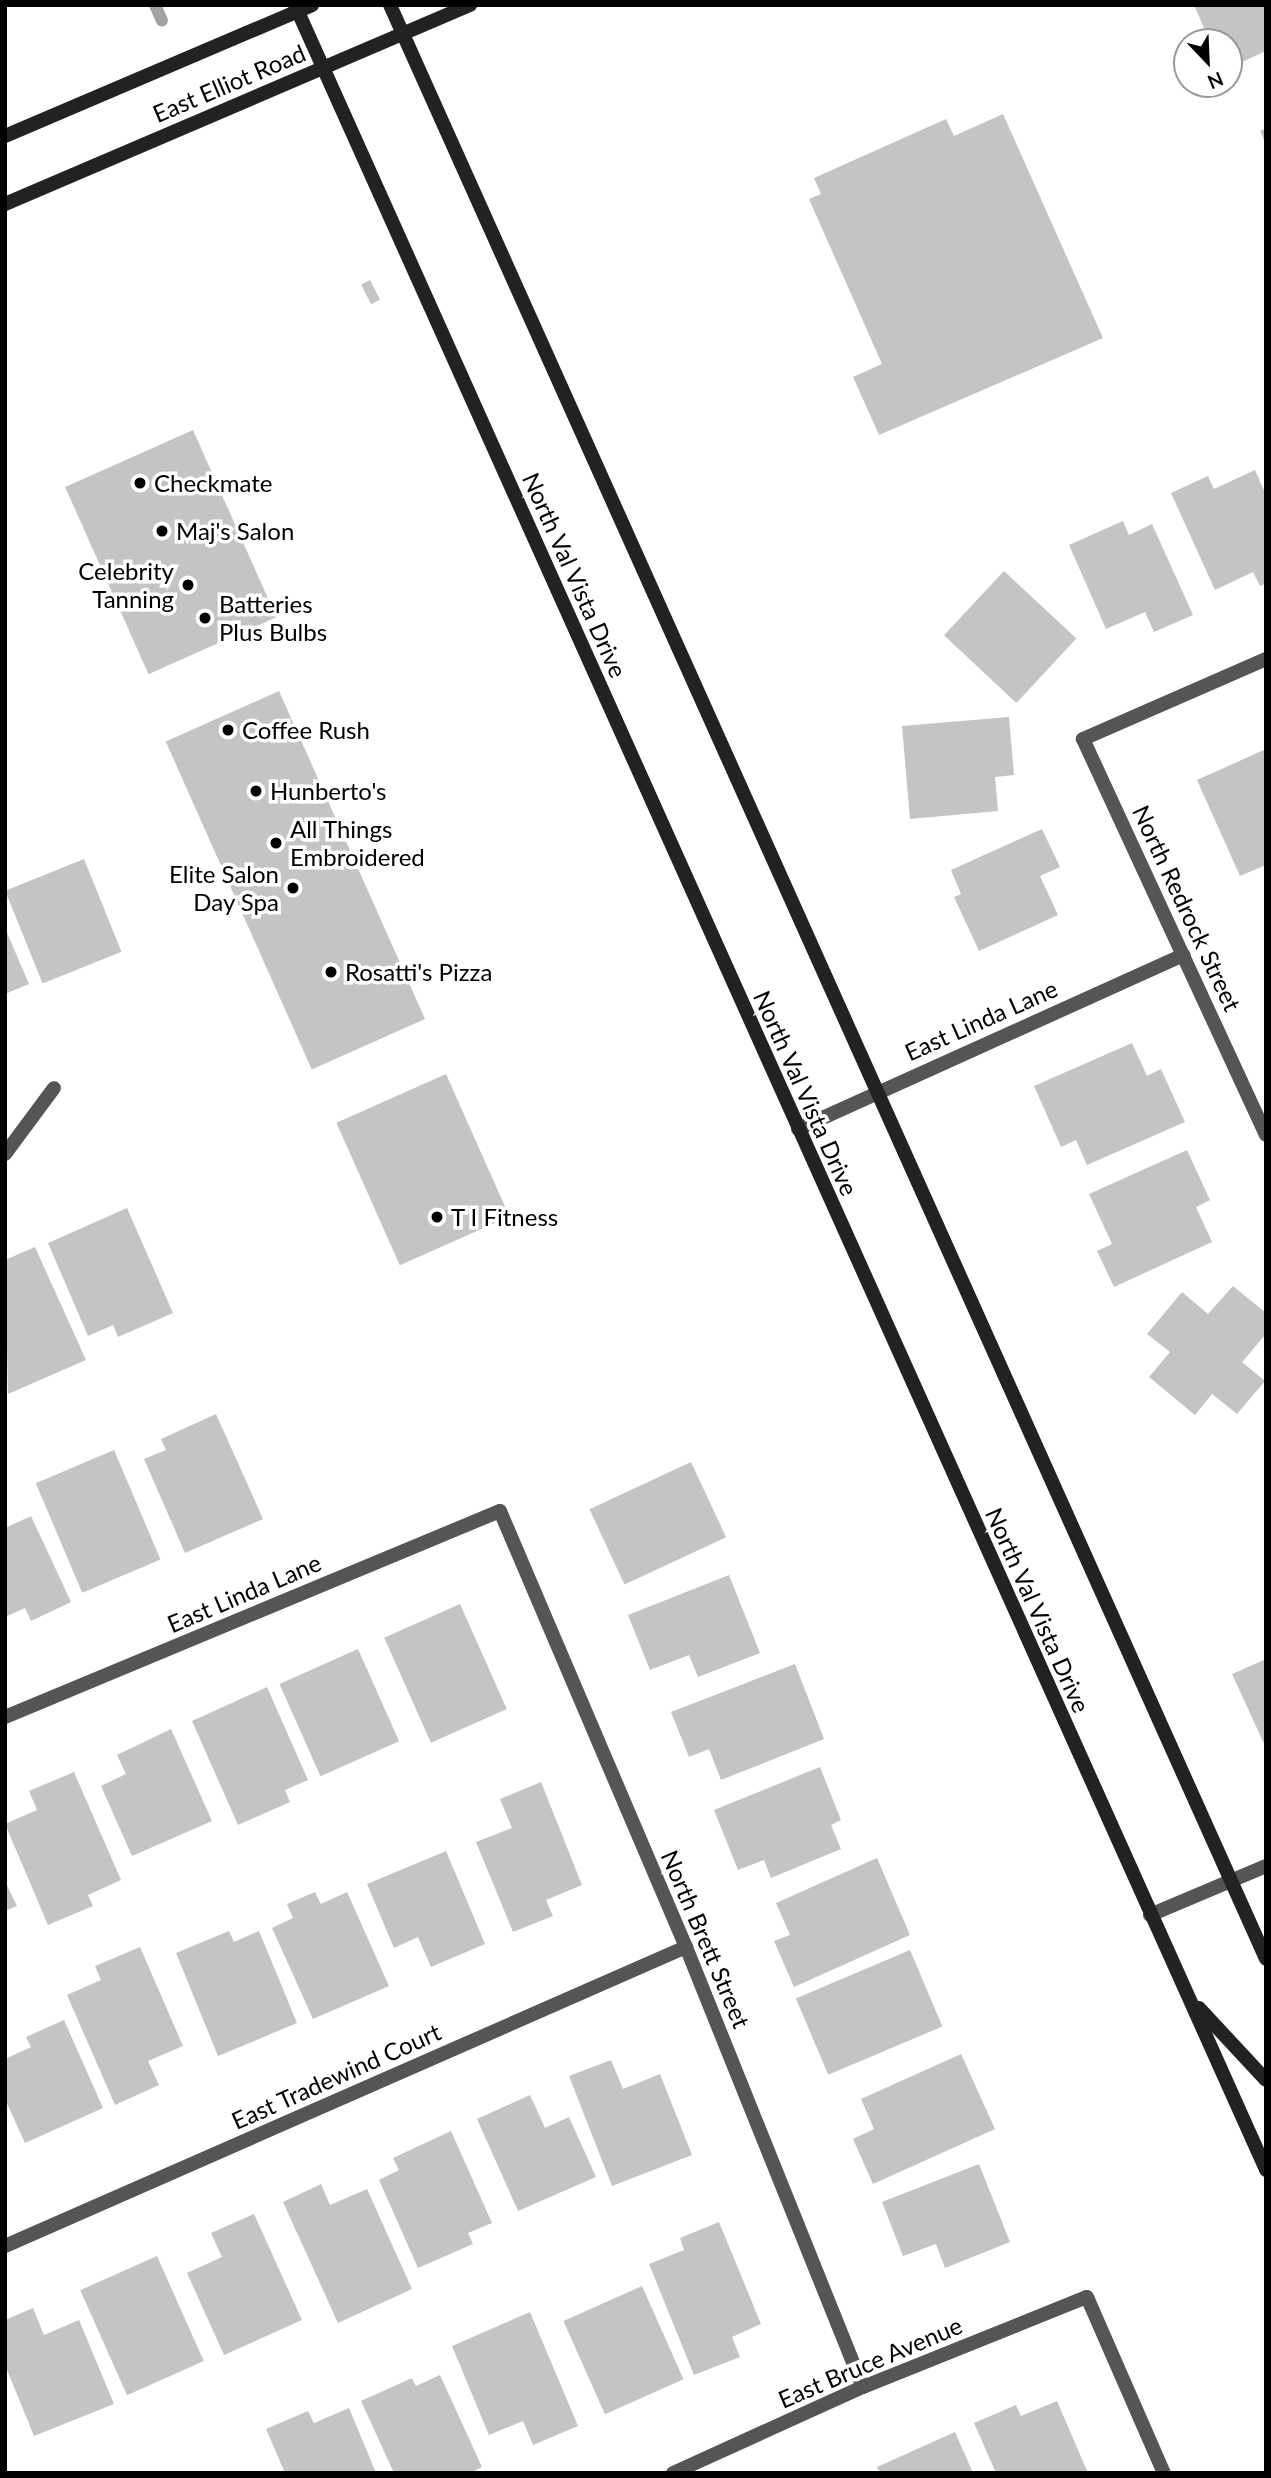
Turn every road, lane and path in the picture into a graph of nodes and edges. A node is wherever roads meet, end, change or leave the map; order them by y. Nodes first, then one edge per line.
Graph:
1 (312, 5) edge
2 (390, 5) edge
3 (470, 5) edge
4 (297, 8) edge
5 (404, 34) junction
6 (323, 68) junction
7 (5, 135) edge
8 (5, 204) edge
9 (1266, 659) edge
10 (1184, 955) junction
11 (54, 1088) dead end
12 (878, 1092) junction
13 (798, 1129) junction
14 (1266, 1135) edge
15 (5, 1154) edge
16 (500, 1511) joint
17 (5, 1717) edge
18 (1266, 1866) edge
19 (1231, 1881) junction
20 (1150, 1915) junction
21 (686, 1947) junction
22 (1266, 1959) edge
23 (1191, 2000) junction
24 (1266, 2080) edge
25 (1266, 2170) edge
26 (5, 2246) edge
27 (863, 2387) junction
28 (673, 2473) edge
29 (1164, 2473) edge

1 - 4 main road, East Elliot Road
2 - 5 main road
3 - 5 main road, East Elliot Road
4 - 6 main road, North Val Vista Drive
4 - 7 main road, East Elliot Road
5 - 6 main road, East Elliot Road
5 - 12 main road
6 - 8 main road, East Elliot Road
6 - 13 main road, North Val Vista Drive
9 - 10 street, North Redrock Street
10 - 12 street, East Linda Lane
10 - 14 street, North Redrock Street
11 - 15 street
12 - 13 street, East Linda Lane
12 - 19 main road
13 - 20 main road, North Val Vista Drive
16 - 17 street, East Linda Lane
16 - 21 street, North Brett Street
18 - 19 street
19 - 20 street
19 - 22 main road
20 - 23 main road, North Val Vista Drive
21 - 26 street, East Tradewind Court
21 - 27 street, North Brett Street
23 - 24 main road
23 - 25 main road, North Val Vista Drive
27 - 28 street, East Bruce Avenue
27 - 29 street, East Bruce Avenue

